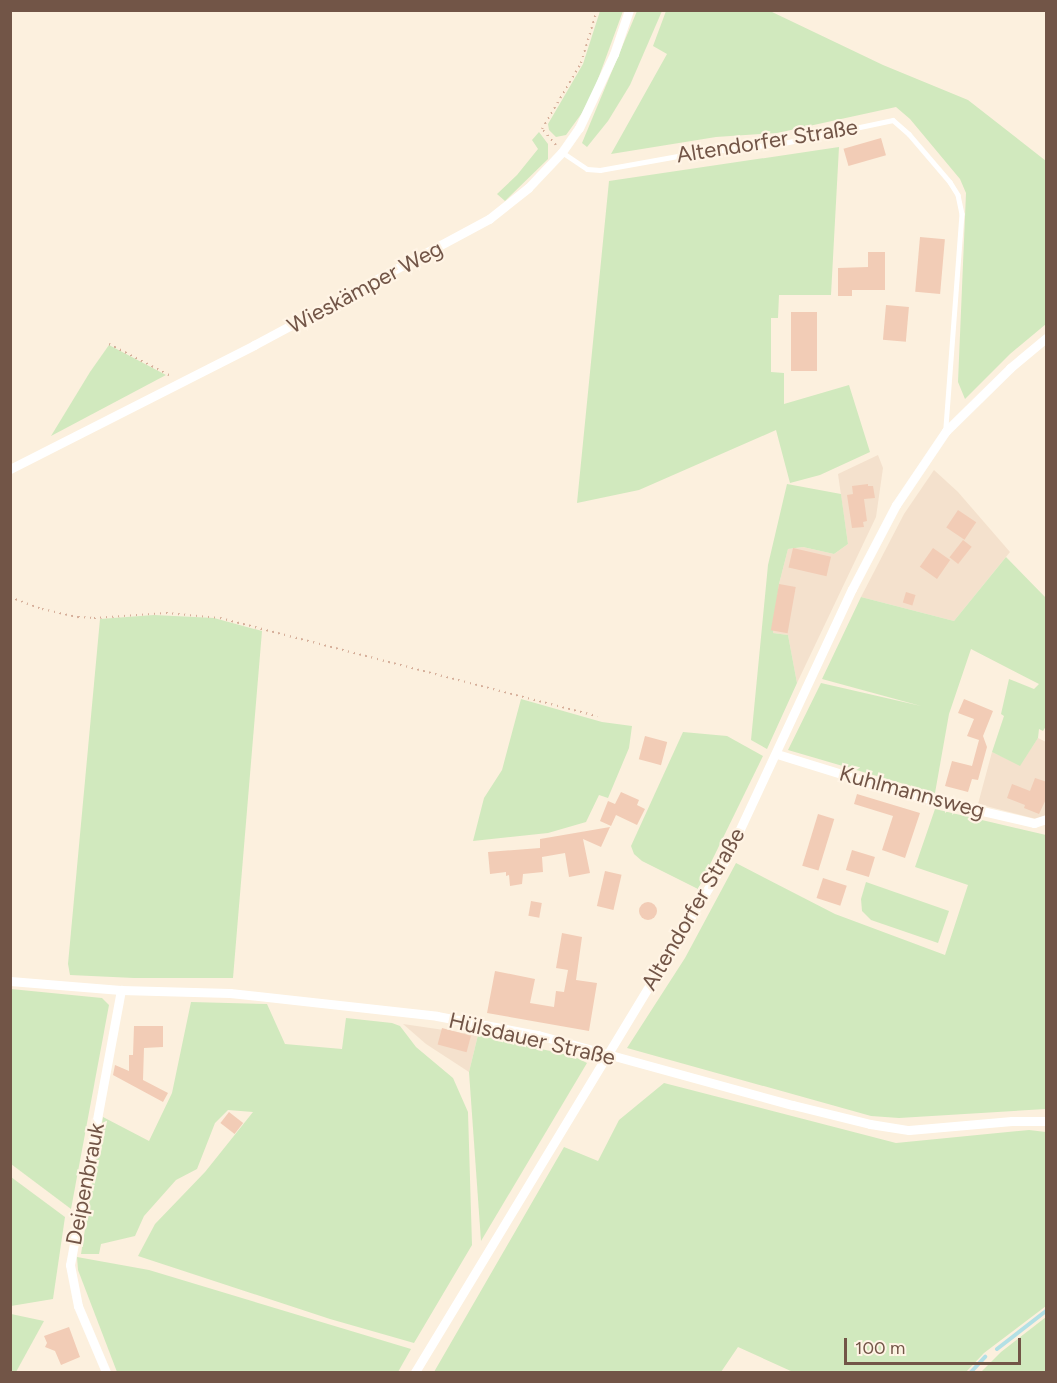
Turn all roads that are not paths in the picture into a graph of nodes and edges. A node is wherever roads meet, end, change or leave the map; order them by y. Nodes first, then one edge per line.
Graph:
1 (629, 10) edge
2 (562, 152) junction
3 (1047, 338) edge
4 (946, 431) junction
5 (10, 469) edge
6 (777, 754) junction
7 (1047, 819) edge
8 (10, 981) edge
9 (121, 990) junction
10 (608, 1055) junction
11 (1047, 1121) edge
12 (106, 1372) edge
13 (415, 1372) edge

1 - 2 street, Wieskämper Weg
2 - 4 lane, Altendorfer Straße
2 - 5 street, Wieskämper Weg
3 - 4 street, Altendorfer Straße
4 - 6 street, Altendorfer Straße
6 - 7 street, Kuhlmannsweg
6 - 10 street, Altendorfer Straße
8 - 9 street, Hülsdauer Straße
9 - 10 street, Hülsdauer Straße
9 - 12 street, Deipenbrauk
10 - 11 street, Hülsdauer Straße
10 - 13 street, Altendorfer Straße

